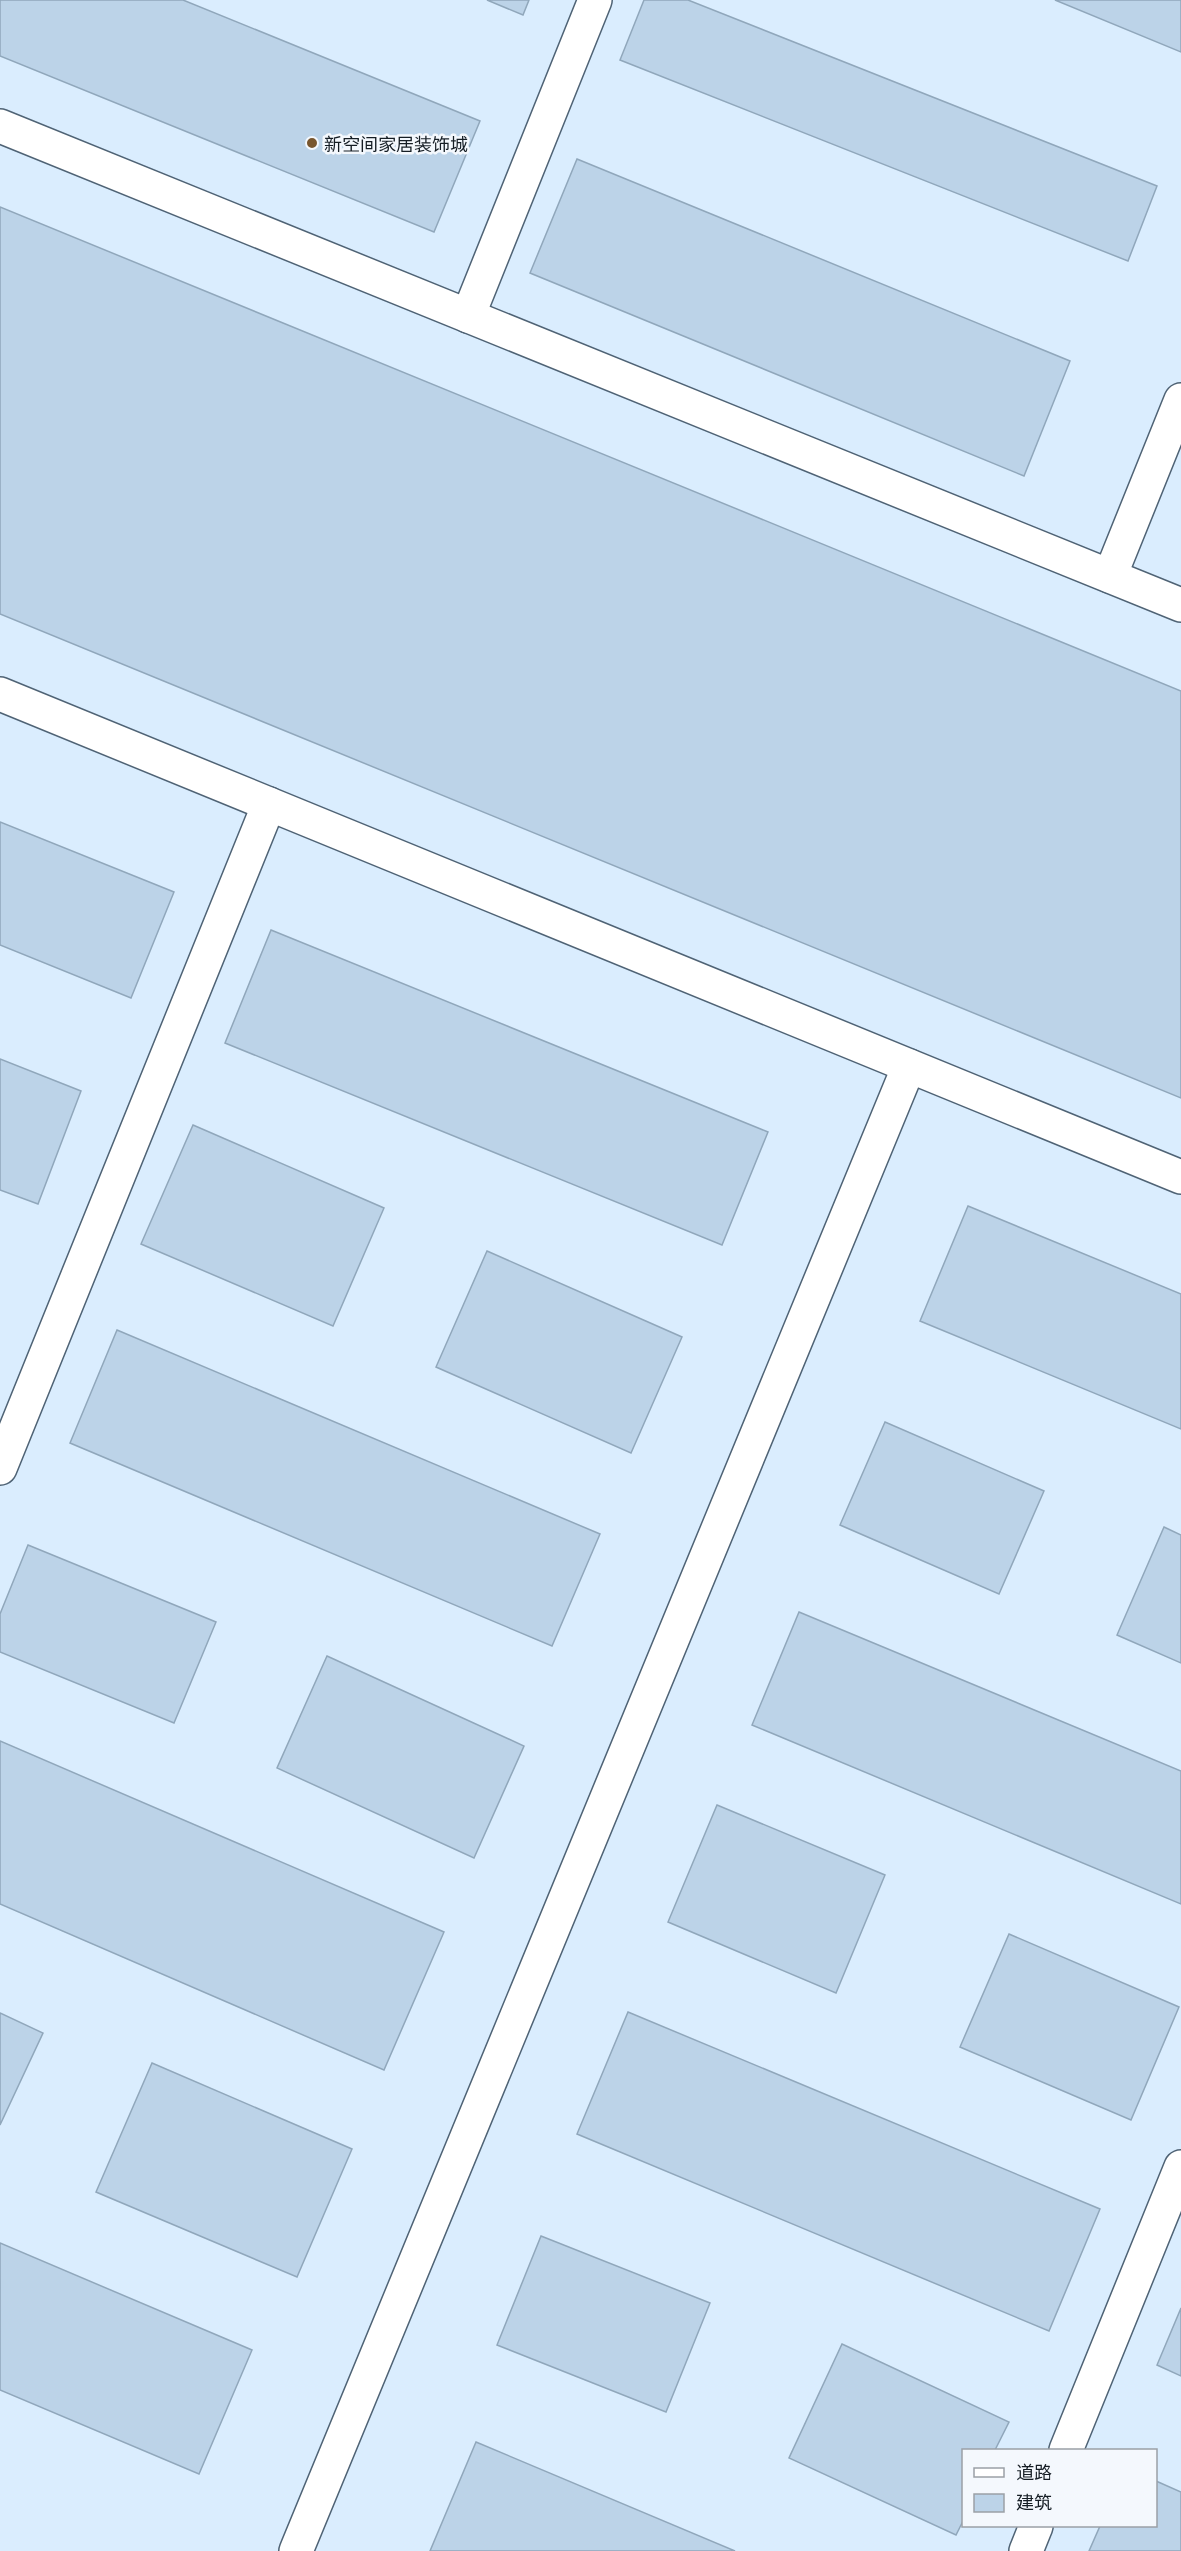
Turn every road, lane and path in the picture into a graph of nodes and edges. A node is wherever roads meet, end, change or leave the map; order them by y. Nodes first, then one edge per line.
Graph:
1 (595, 0) edge
2 (0, 126) edge
3 (468, 316) junction
4 (1181, 400) edge
5 (1110, 576) junction
6 (1181, 605) edge
7 (0, 694) edge
8 (269, 804) junction
9 (909, 1066) junction
10 (1181, 1177) edge
11 (0, 1468) edge
12 (1181, 2167) edge
13 (1067, 2449) edge
14 (1036, 2527) edge
15 (296, 2551) edge
16 (1026, 2551) edge

1 - 3 street
2 - 3 street
3 - 5 street
4 - 5 street
5 - 6 street
7 - 8 street
8 - 9 street
8 - 11 street
9 - 10 street
9 - 15 street
12 - 13 street
14 - 16 street

